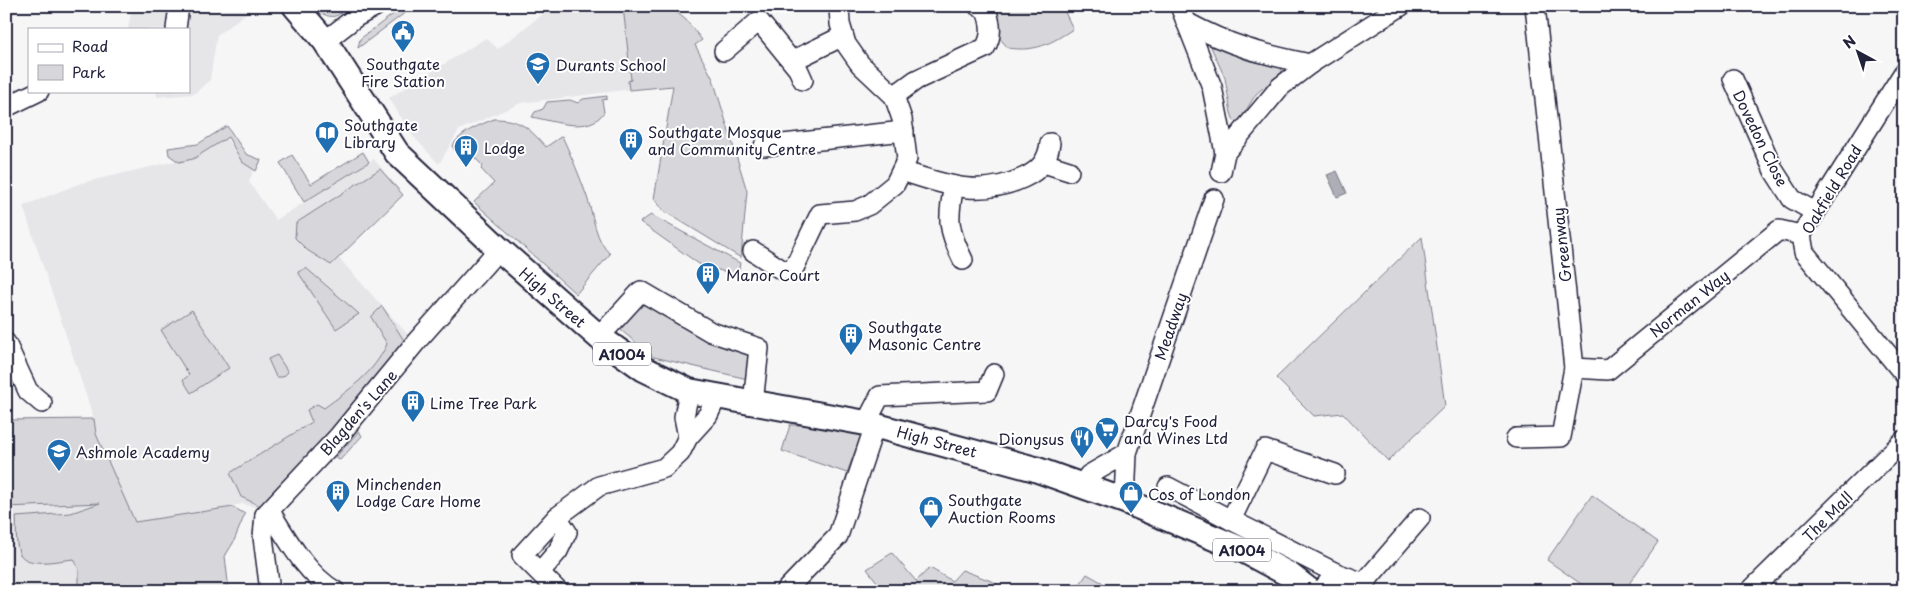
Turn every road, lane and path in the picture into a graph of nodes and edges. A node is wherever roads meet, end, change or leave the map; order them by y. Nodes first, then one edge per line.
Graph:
1 (179, 6) edge
2 (295, 6) edge
3 (376, 6) edge
4 (839, 6) edge
5 (1401, 6) edge
6 (1536, 6) edge
7 (984, 7) edge
8 (1183, 14) edge
9 (176, 28) edge
10 (843, 36) junction
11 (326, 41) junction
12 (724, 51) dead end
13 (792, 60) junction
14 (1310, 64) junction
15 (1904, 72) edge
16 (1733, 79) dead end
17 (803, 80) dead end
18 (37, 92) edge
19 (894, 96) junction
20 (6, 107) edge
21 (904, 131) junction
22 (1050, 144) dead end
23 (764, 146) dead end
24 (1225, 154) junction
25 (1044, 163) junction
26 (902, 171) junction
27 (1069, 172) dead end
28 (1221, 172) dead end
29 (954, 186) junction
30 (1214, 199) dead end
31 (1815, 212) junction
32 (1801, 236) junction
33 (499, 249) junction
34 (753, 252) dead end
35 (963, 260) dead end
36 (598, 337) junction
37 (6, 343) edge
38 (1574, 368) junction
39 (994, 374) dead end
40 (1904, 374) edge
41 (689, 391) junction
42 (717, 396) junction
43 (42, 403) dead end
44 (753, 404) junction
45 (870, 424) junction
46 (688, 437) junction
47 (1516, 438) dead end
48 (1904, 440) edge
49 (1127, 453) junction
50 (1335, 474) dead end
51 (1082, 484) junction
52 (1168, 487) dead end
53 (1124, 501) junction
54 (1206, 507) junction
55 (265, 515) junction
56 (557, 517) junction
57 (1420, 518) dead end
58 (1231, 520) junction
59 (1194, 529) junction
60 (540, 572) junction
61 (1336, 573) junction
62 (270, 591) edge
63 (335, 591) edge
64 (558, 591) edge
65 (785, 591) edge
66 (1310, 591) edge
67 (1321, 591) edge
68 (1750, 591) edge

1 - 9 street
2 - 11 main road, High Street / A1004
3 - 11 street
4 - 10 street
5 - 14 street
6 - 38 street, Greenway
7 - 19 street
8 - 14 street
8 - 24 street
10 - 13 street
10 - 19 street
11 - 33 main road, High Street / A1004
12 - 13 street
13 - 17 street
14 - 24 street
15 - 31 street, Oakfield Road
16 - 31 street, Dovedon Close
18 - 20 street
19 - 21 street
21 - 23 street
21 - 26 street
22 - 25 street
24 - 28 street
25 - 27 street
25 - 29 street
26 - 29 street
26 - 34 street
29 - 35 street
30 - 49 street, Meadway
31 - 32 street, Oakfield Road
32 - 38 street, Norman Way
32 - 40 street, Oakfield Road
33 - 36 main road, High Street / A1004
33 - 55 street, Blagden's Lane
36 - 41 main road, High Street / A1004
36 - 44 street
37 - 43 street
38 - 47 street, Greenway
39 - 45 street
41 - 42 main road, High Street / A1004
41 - 46 street
42 - 44 main road, High Street / A1004
42 - 46 street
44 - 45 main road, High Street / A1004
45 - 51 main road, High Street / A1004
45 - 65 street
46 - 56 street
48 - 68 street, The Mall
49 - 51 street
49 - 53 street, Meadway
50 - 58 street
51 - 53 main road, A1004
52 - 54 street
53 - 59 main road, A1004
54 - 58 street
54 - 59 street
55 - 62 street
55 - 63 street
56 - 60 street
56 - 60 street
57 - 61 street
58 - 61 street
59 - 66 main road, A1004
60 - 64 street
61 - 67 street

